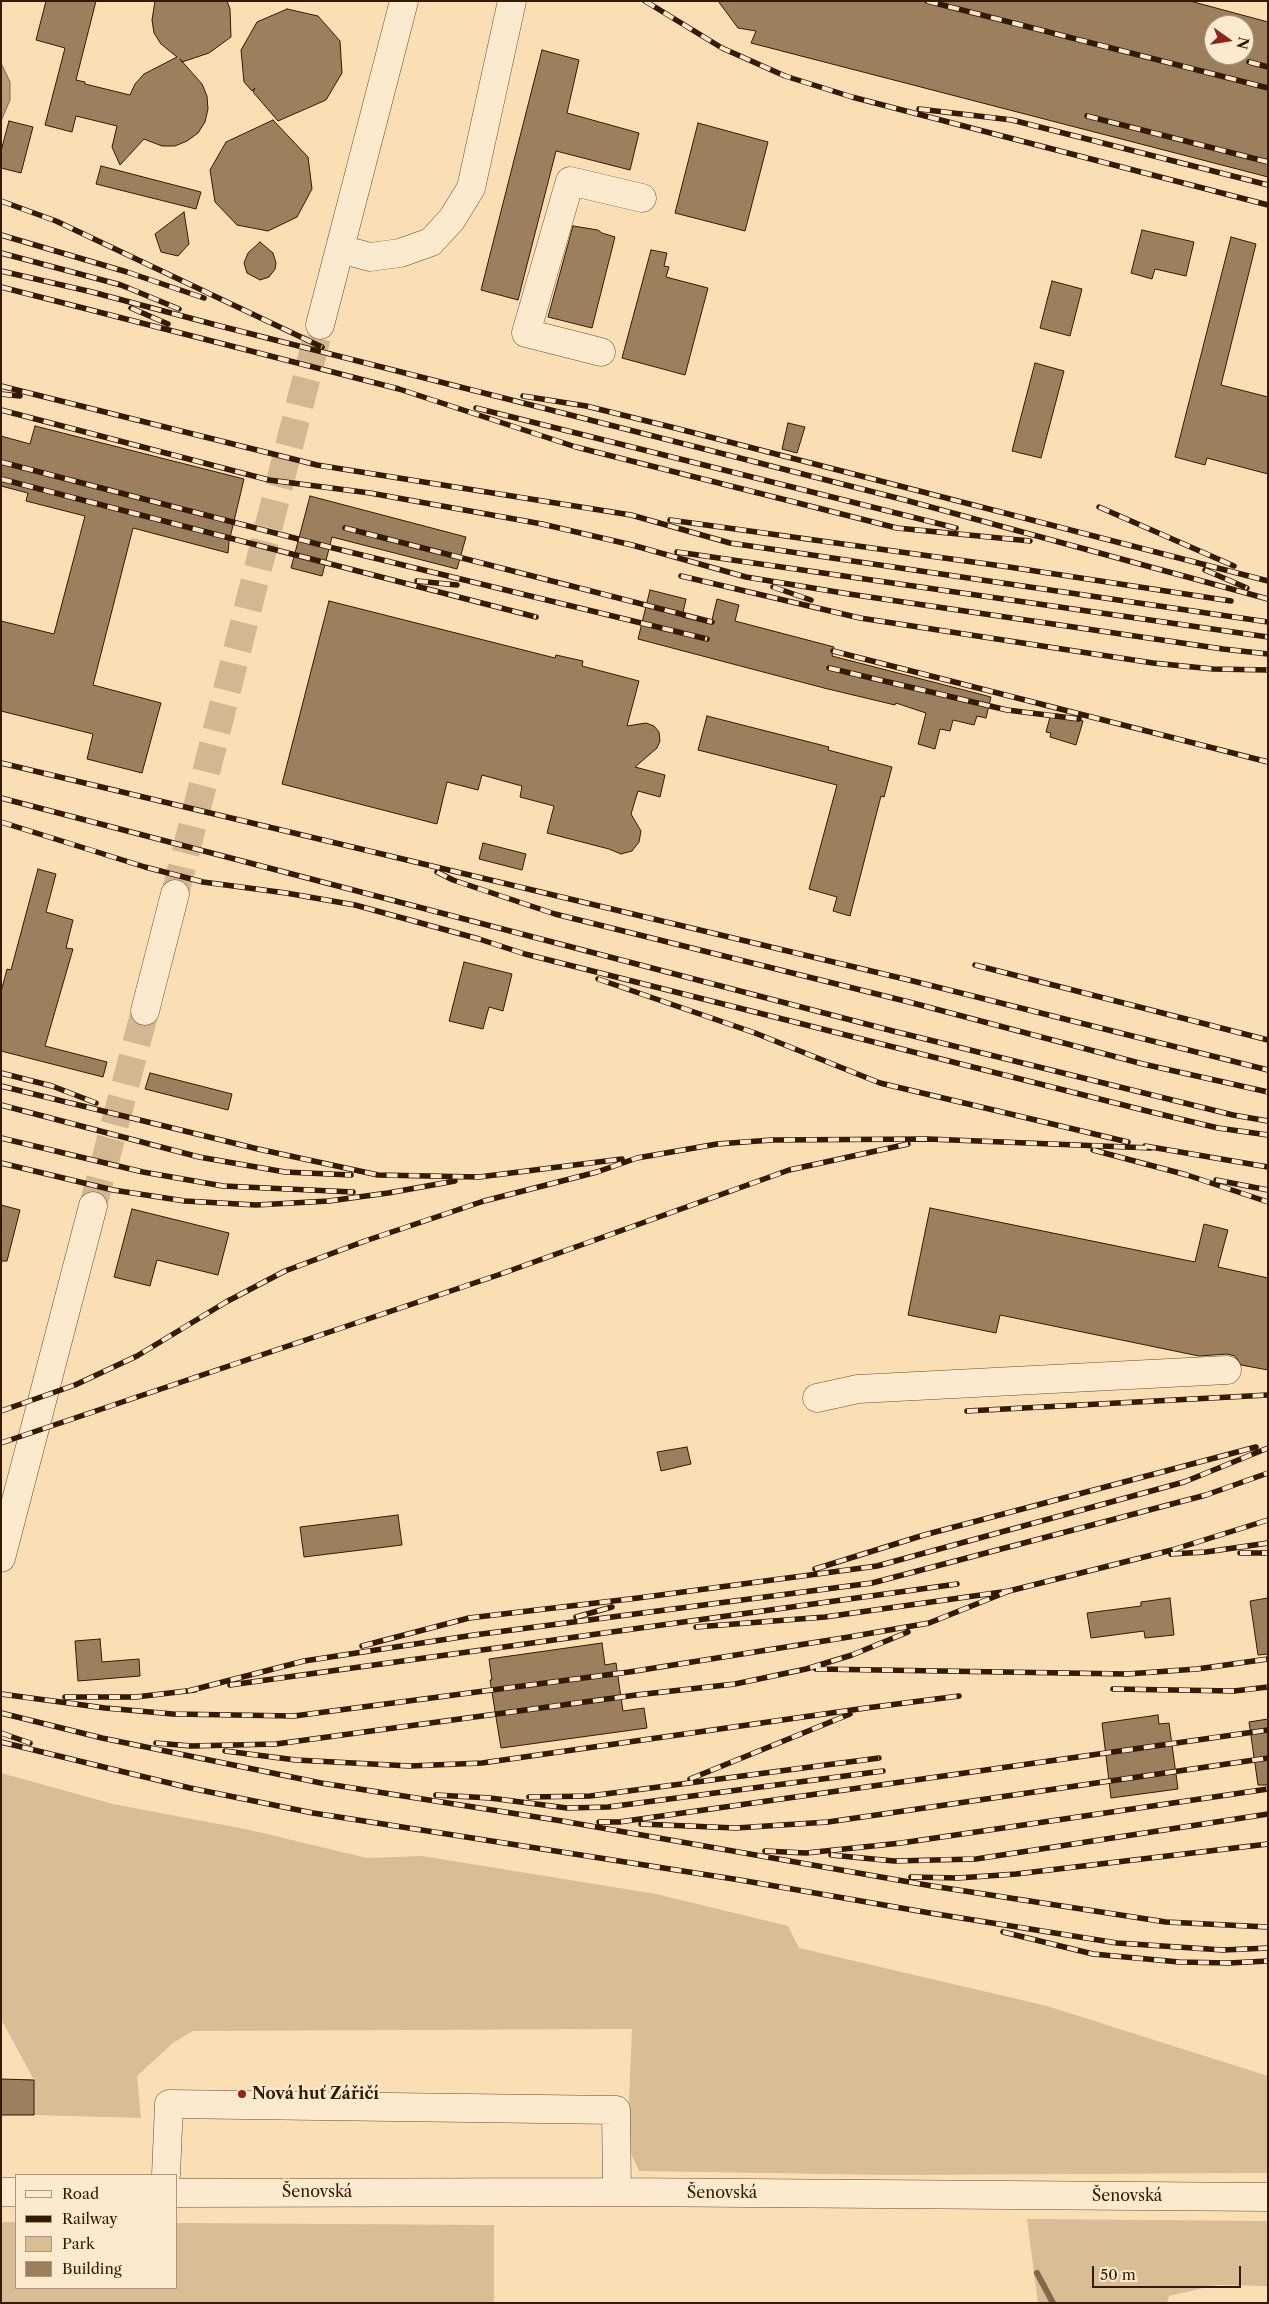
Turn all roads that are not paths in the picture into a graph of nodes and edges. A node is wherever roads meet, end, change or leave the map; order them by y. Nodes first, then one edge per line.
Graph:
1 (404, 1) edge
2 (512, 1) edge
3 (642, 198) dead end
4 (340, 249) junction
5 (320, 325) tunnel mouth
6 (601, 352) dead end
7 (175, 894) tunnel mouth
8 (145, 1011) tunnel mouth
9 (93, 1206) tunnel mouth
10 (1227, 1370) dead end
11 (818, 1398) dead end
12 (1, 1558) edge
13 (166, 2174) edge
14 (1, 2192) edge
15 (15, 2192) edge
16 (617, 2192) junction
17 (178, 2193) edge
18 (1268, 2197) edge

1 - 4 street
2 - 4 street
3 - 6 street
4 - 5 street
7 - 8 street
9 - 12 street
10 - 11 street
13 - 16 street
14 - 15 street
16 - 17 street, Šenovská
16 - 18 street, Šenovská

